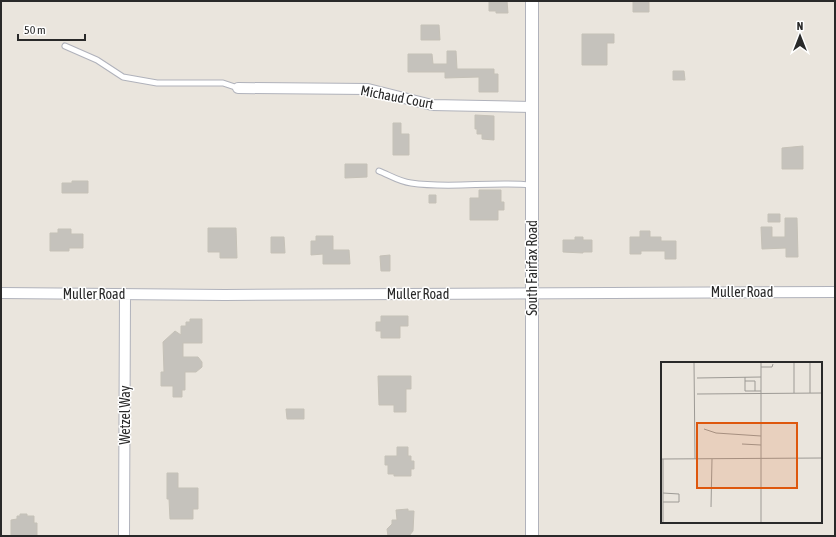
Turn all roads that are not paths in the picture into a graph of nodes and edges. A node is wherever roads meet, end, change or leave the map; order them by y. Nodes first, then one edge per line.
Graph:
1 (532, 1) edge
2 (65, 46) dead end
3 (238, 88) joint
4 (532, 108) junction
5 (379, 171) dead end
6 (532, 185) junction
7 (835, 292) edge
8 (1, 293) edge
9 (533, 293) junction
10 (125, 294) junction
11 (124, 536) edge
12 (532, 536) edge

1 - 4 street, South Fairfax Road
2 - 3 lane
3 - 4 street, Michaud Court
4 - 6 street, South Fairfax Road
5 - 6 lane
6 - 9 street, South Fairfax Road
7 - 9 street, Muller Road
8 - 10 street, Muller Road
9 - 10 street, Muller Road
9 - 12 street, South Fairfax Road
10 - 11 street, Wetzel Way

